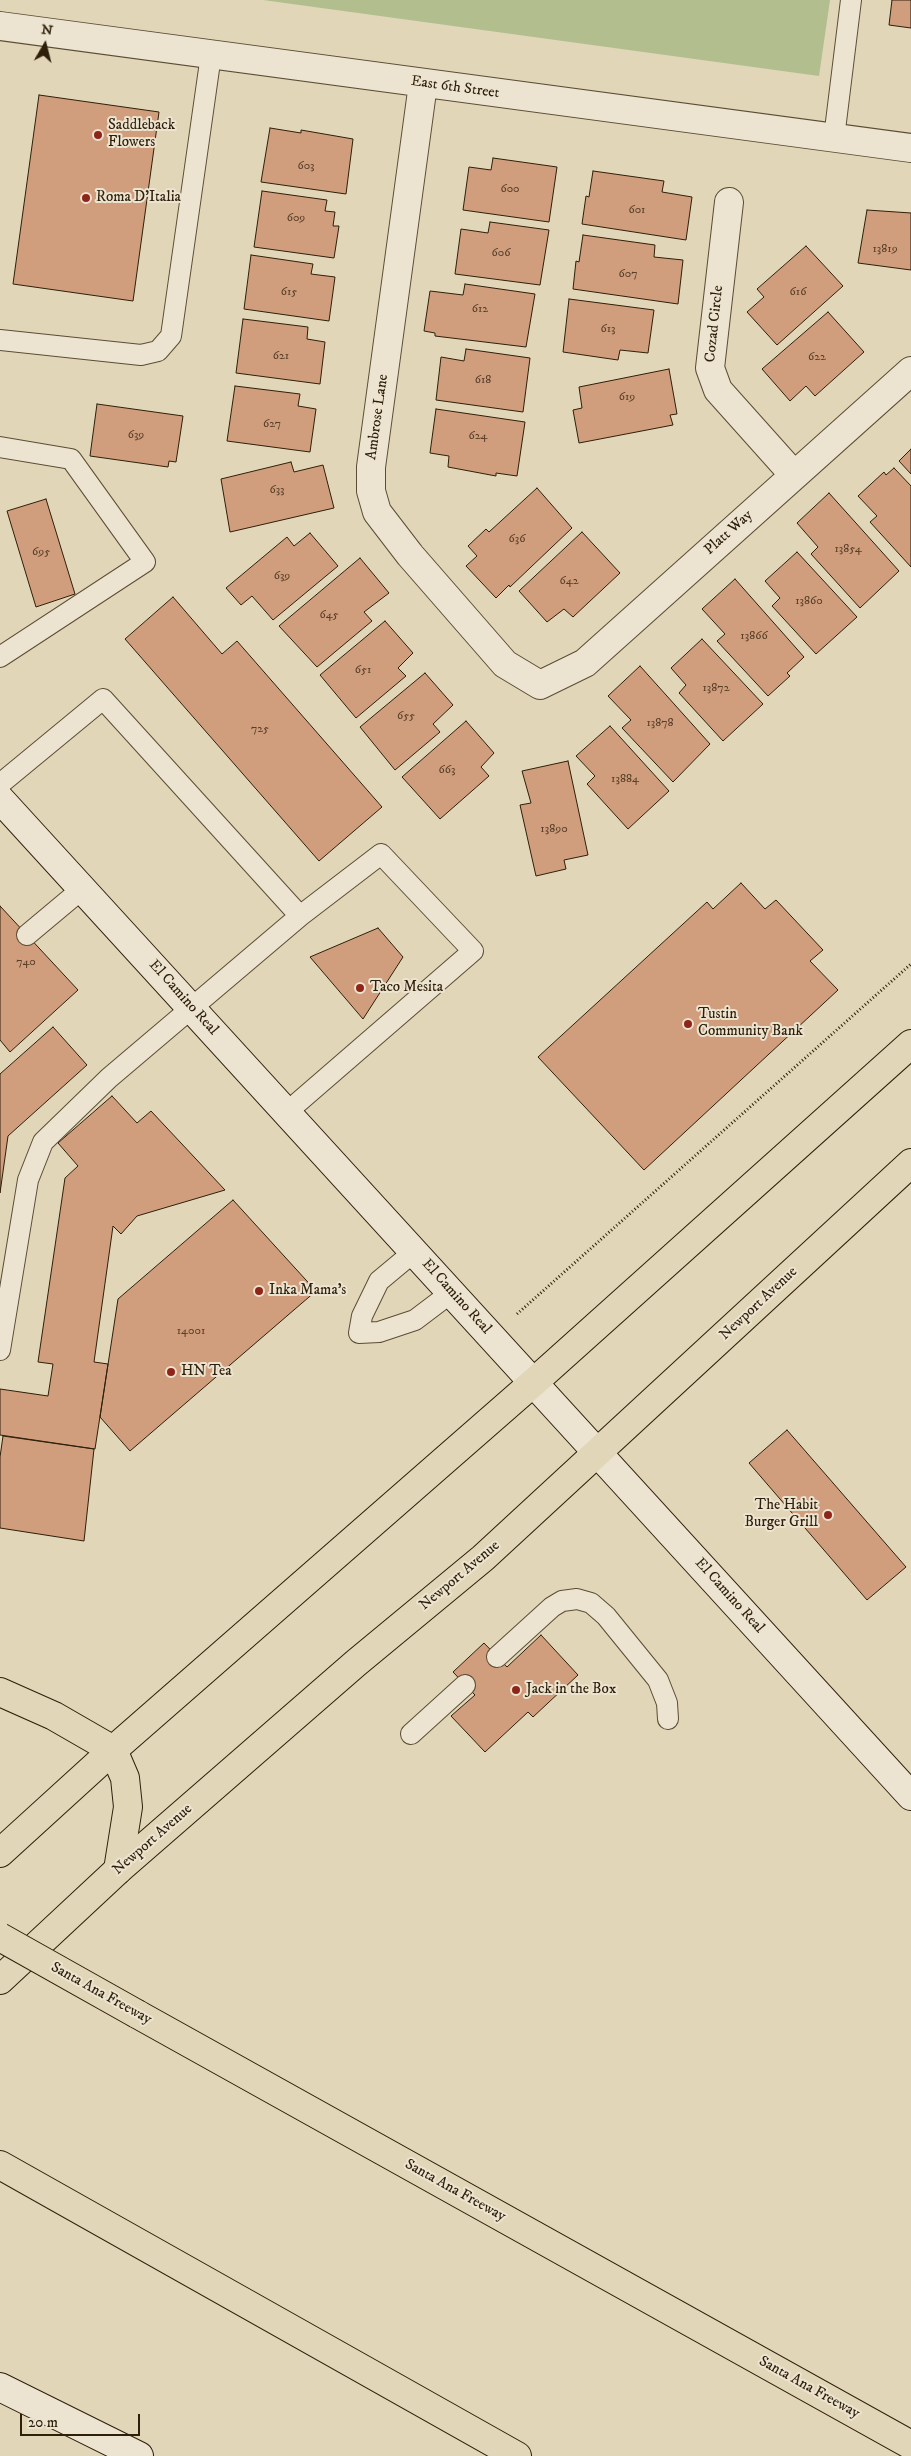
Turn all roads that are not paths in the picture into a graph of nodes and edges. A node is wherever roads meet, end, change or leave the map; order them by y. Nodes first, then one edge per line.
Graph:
1 (851, 0) edge
2 (0, 26) edge
3 (211, 55) junction
4 (423, 84) junction
5 (834, 138) junction
6 (911, 148) edge
7 (730, 202) dead end
8 (0, 340) edge
9 (911, 371) edge
10 (0, 447) edge
11 (794, 475) junction
12 (0, 657) edge
13 (540, 685) joint
14 (0, 784) edge
15 (0, 799) edge
16 (10, 818) edge
17 (82, 889) junction
18 (300, 916) junction
19 (27, 935) dead end
20 (193, 1009) junction
21 (911, 1044) edge
22 (287, 1112) junction
23 (911, 1163) edge
24 (415, 1252) junction
25 (452, 1292) junction
26 (0, 1350) edge
27 (534, 1382) junction
28 (598, 1453) junction
29 (497, 1657) dead end
30 (465, 1685) dead end
31 (0, 1692) edge
32 (668, 1719) dead end
33 (411, 1734) dead end
34 (113, 1750) junction
35 (911, 1796) edge
36 (0, 1853) edge
37 (118, 1870) junction
38 (0, 1937) edge
39 (0, 1980) edge
40 (0, 2165) edge
41 (0, 2387) edge
42 (911, 2445) edge
43 (139, 2456) edge
44 (517, 2456) edge

1 - 5 lane
2 - 3 street, East 6th Street
3 - 4 street, East 6th Street
3 - 8 lane
4 - 5 street, East 6th Street
4 - 13 street, Ambrose Lane
5 - 6 street, East 6th Street
7 - 11 street, Cozad Circle
9 - 11 street, Platt Way
10 - 12 lane
11 - 13 street, Platt Way
14 - 18 lane
15 - 16 street, El Camino Real
16 - 17 street, El Camino Real
17 - 19 lane
17 - 20 street, El Camino Real
18 - 20 lane
18 - 22 lane
20 - 22 street, El Camino Real
20 - 26 lane
21 - 27 main road
22 - 24 street, El Camino Real
23 - 28 main road, Newport Avenue
24 - 25 street, El Camino Real
24 - 25 lane
25 - 27 street, El Camino Real
27 - 28 street, El Camino Real
27 - 34 main road
28 - 35 street, El Camino Real
28 - 37 main road, Newport Avenue
29 - 32 lane
30 - 33 lane
31 - 34 main road
34 - 36 main road
34 - 37 main road
37 - 39 main road, Newport Avenue
38 - 42 main road, Santa Ana Freeway, bridge
40 - 44 main road
41 - 43 street

